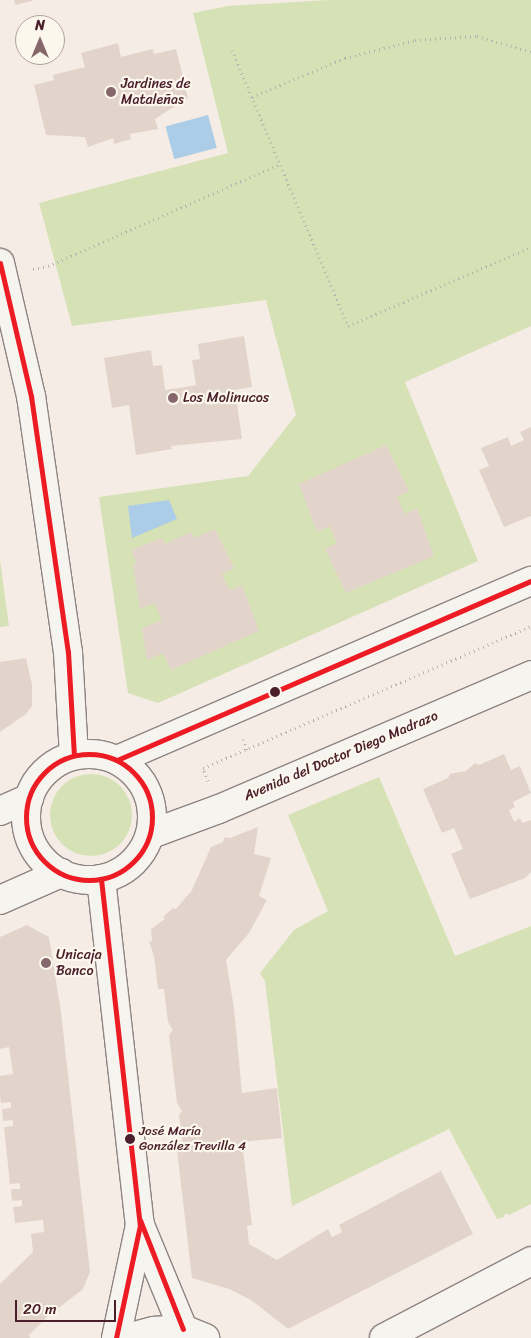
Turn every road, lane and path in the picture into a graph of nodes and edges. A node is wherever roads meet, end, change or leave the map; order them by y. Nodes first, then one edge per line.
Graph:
1 (232, 50) dead end
2 (531, 52) edge
3 (252, 97) junction
4 (280, 164) junction
5 (531, 247) edge
6 (1, 272) edge
7 (531, 581) edge
8 (531, 626) edge
9 (531, 675) edge
10 (74, 755) junction
11 (118, 760) junction
12 (203, 768) dead end
13 (29, 798) junction
14 (0, 811) edge
15 (151, 834) junction
16 (61, 873) junction
17 (101, 879) junction
18 (0, 900) edge
19 (140, 1225) junction
20 (531, 1261) edge
21 (194, 1333) edge
22 (116, 1338) edge
23 (127, 1338) edge
24 (384, 1338) edge

1 - 3 path
2 - 3 path
3 - 4 path
4 - 5 path
4 - 6 path
6 - 10 main road
7 - 11 main road
8 - 12 path
9 - 15 main road, Avenida del Doctor Diego Madrazo
10 - 11 main road
10 - 13 main road
11 - 15 main road
13 - 14 main road
13 - 16 main road
15 - 17 main road
16 - 17 main road
16 - 18 main road
17 - 19 main road
19 - 21 main road
19 - 22 main road
20 - 24 main road
21 - 23 main road

